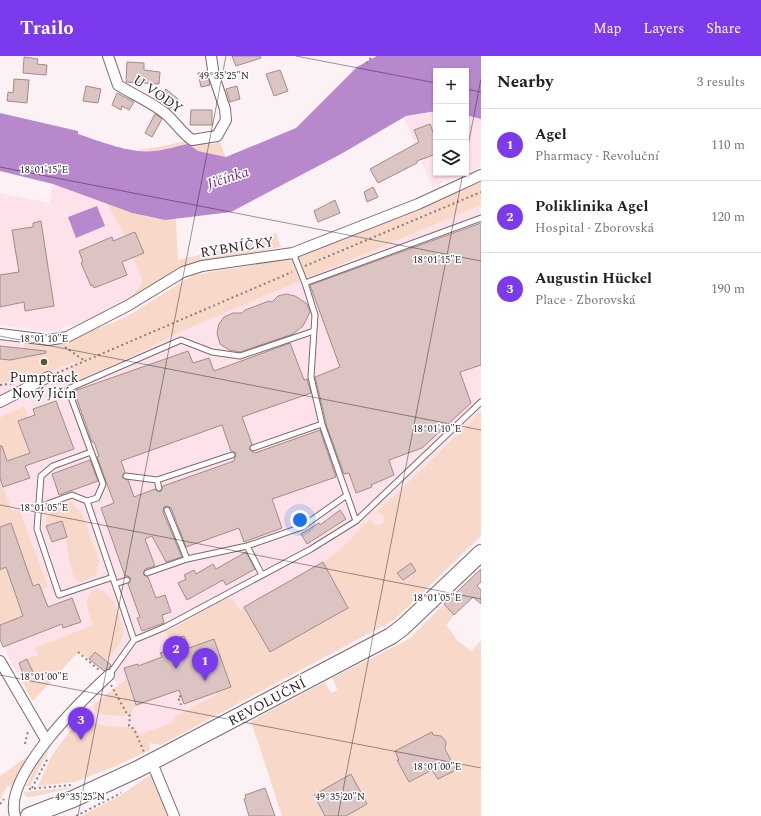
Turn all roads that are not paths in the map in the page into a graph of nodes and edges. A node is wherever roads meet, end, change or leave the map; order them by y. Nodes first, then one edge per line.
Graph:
1 (108, 56) edge
2 (211, 56) edge
3 (481, 175) edge
4 (481, 218) edge
5 (293, 253) junction
6 (305, 283) junction
7 (314, 331) junction
8 (0, 334) edge
9 (48, 377) road end
10 (0, 402) edge
11 (481, 402) edge
12 (322, 424) junction
13 (253, 448) dead end
14 (91, 452) junction
15 (232, 455) dead end
16 (126, 476) dead end
17 (157, 480) junction
18 (159, 488) dead end
19 (347, 495) junction
20 (87, 501) junction
21 (39, 507) junction
22 (167, 510) dead end
23 (356, 521) junction
24 (247, 546) junction
25 (481, 552) edge
26 (187, 559) junction
27 (147, 573) dead end
28 (262, 575) junction
29 (113, 577) junction
30 (127, 580) dead end
31 (115, 584) junction
32 (134, 640) junction
33 (0, 661) edge
34 (106, 675) joint
35 (46, 740) junction
36 (154, 770) dead end
37 (15, 816) edge
38 (31, 816) edge
39 (174, 816) edge

1 - 2 street, U VODY
3 - 5 street, RYBNÍČKY
4 - 6 lane
5 - 6 lane
5 - 8 street, RYBNÍČKY
6 - 7 lane
7 - 12 lane
7 - 14 lane
9 - 10 street
11 - 23 lane
12 - 13 lane
12 - 19 lane
14 - 20 lane
14 - 21 lane
15 - 17 lane
16 - 17 lane
17 - 18 lane
19 - 23 lane
19 - 24 lane
20 - 21 lane
20 - 29 lane
21 - 29 lane
22 - 26 lane
23 - 28 lane
24 - 26 lane
24 - 28 lane
25 - 38 main road, REVOLUČNÍ
26 - 27 lane
28 - 32 lane
29 - 31 lane
30 - 31 lane
31 - 32 lane
32 - 34 lane
33 - 35 street
34 - 35 street
35 - 37 street
36 - 39 street

